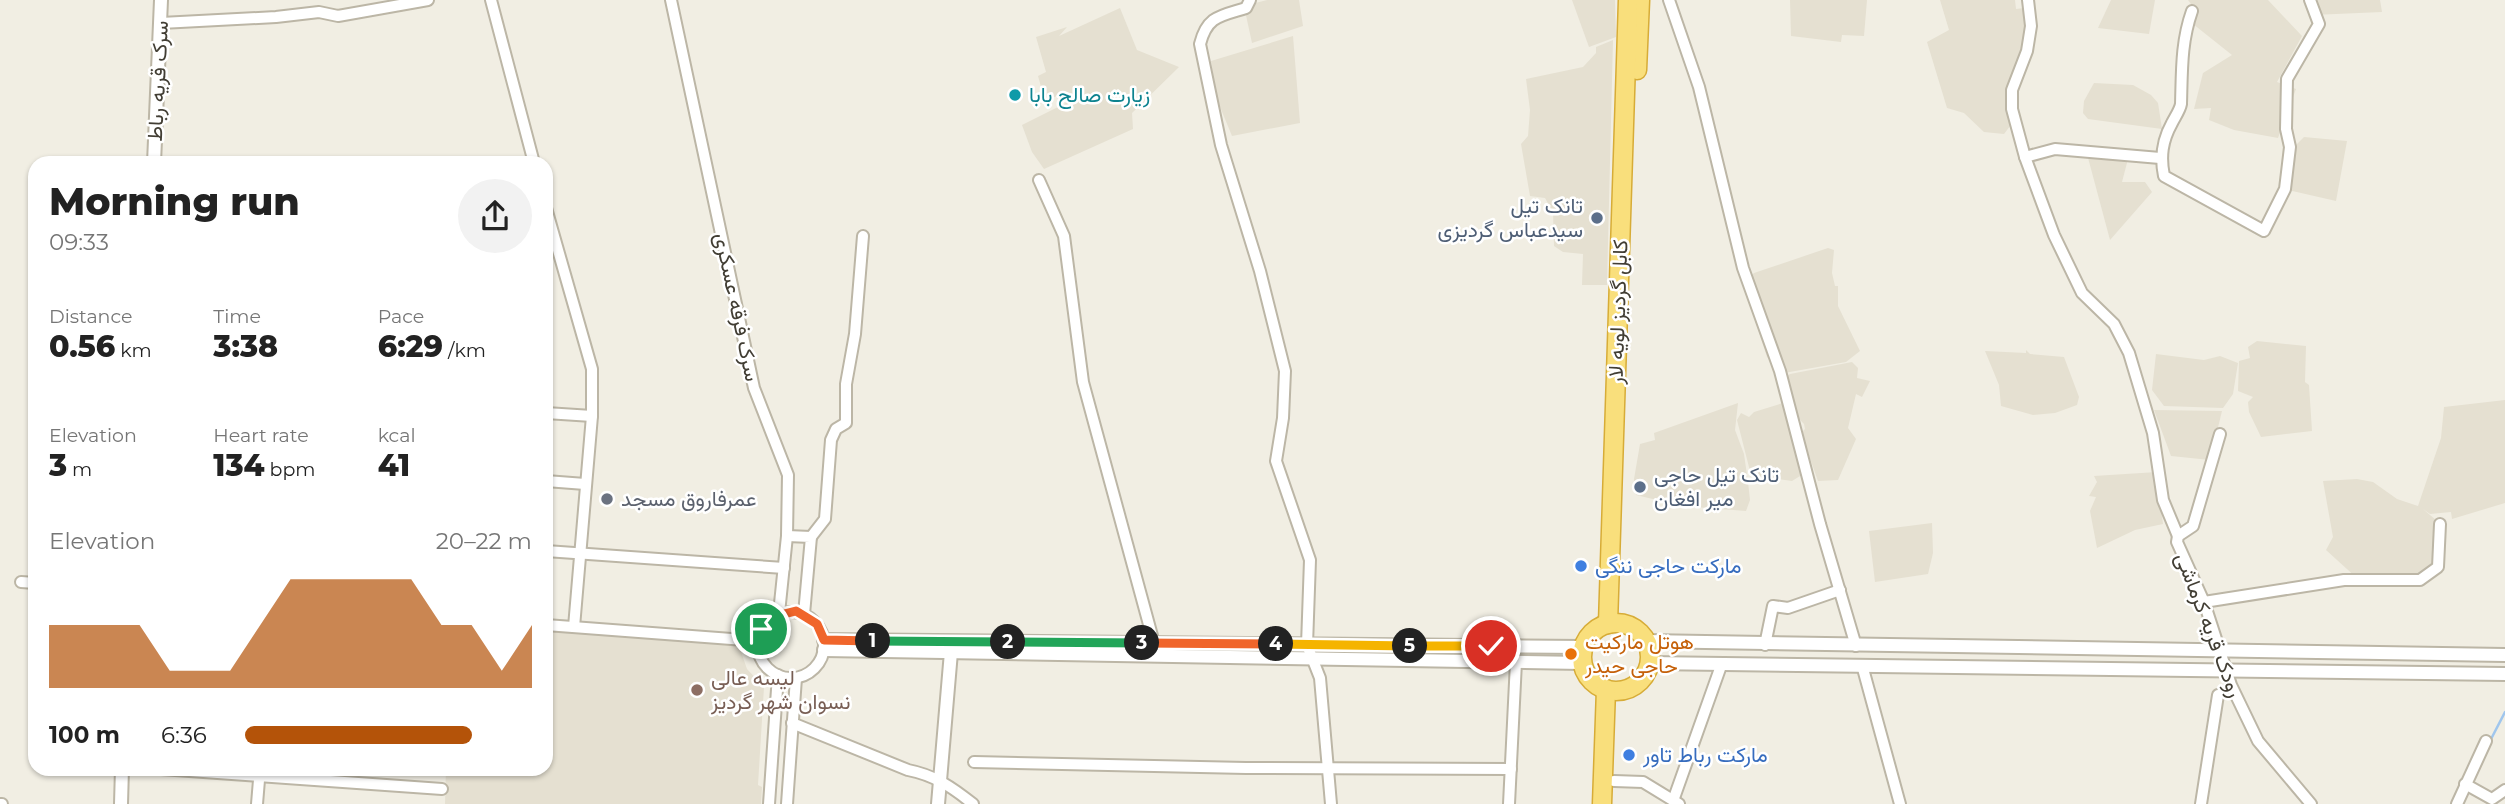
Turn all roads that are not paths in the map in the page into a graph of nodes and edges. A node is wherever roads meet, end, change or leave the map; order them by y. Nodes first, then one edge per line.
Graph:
1 (161, 0) edge
2 (428, 0) edge
3 (491, 0) edge
4 (671, 0) edge
5 (1250, 0) edge
6 (1628, 0) edge
7 (1640, 0) edge
8 (1669, 0) edge
9 (2028, 0) edge
10 (2310, 0) edge
11 (2192, 11) dead end
12 (161, 23) junction
13 (154, 156) edge
14 (532, 156) edge
15 (2025, 157) junction
16 (2160, 158) junction
17 (1039, 180) dead end
18 (553, 232) edge
19 (863, 236) dead end
20 (553, 413) edge
21 (592, 416) junction
22 (2220, 434) dead end
23 (553, 482) edge
24 (585, 484) junction
25 (2440, 524) dead end
26 (787, 536) junction
27 (2178, 536) junction
28 (811, 537) junction
29 (553, 551) edge
30 (580, 553) junction
31 (784, 568) junction
32 (21, 582) dead end
33 (28, 582) edge
34 (1840, 590) junction
35 (2204, 602) junction
36 (779, 613) junction
37 (804, 614) junction
38 (1613, 623) junction
39 (553, 626) edge
40 (574, 627) junction
41 (758, 640) junction
42 (1646, 641) junction
43 (1154, 643) junction
44 (824, 645) junction
45 (1307, 645) junction
46 (1765, 645) junction
47 (1856, 646) junction
48 (2220, 651) junction
49 (951, 652) junction
50 (1583, 655) junction
51 (2505, 655) edge
52 (1312, 658) junction
53 (1516, 662) junction
54 (1649, 663) junction
55 (1722, 663) junction
56 (1862, 665) junction
57 (2226, 670) junction
58 (2505, 674) edge
59 (778, 676) junction
60 (796, 678) junction
61 (1611, 690) junction
62 (2218, 695) dead end
63 (792, 723) junction
64 (2486, 741) dead end
65 (974, 762) dead end
66 (1328, 767) junction
67 (1511, 769) junction
68 (122, 776) edge
69 (260, 776) edge
70 (294, 776) edge
71 (940, 781) junction
72 (1614, 781) junction
73 (2465, 784) junction
74 (442, 789) dead end
75 (2505, 789) edge
76 (1676, 801) edge
77 (121, 804) edge
78 (257, 804) edge
79 (769, 804) edge
80 (787, 804) edge
81 (938, 804) edge
82 (973, 804) edge
83 (1331, 804) edge
84 (1509, 804) edge
85 (1602, 804) edge
86 (1614, 804) edge
87 (1900, 804) edge
88 (2202, 804) edge
89 (2311, 804) edge
90 (2457, 804) edge

1 - 12 street, سرک قریه رباط
2 - 12 street
3 - 14 street
4 - 26 street, سرک فرقه عسکری
5 - 45 street
6 - 38 highway, کابل گردیز لویه لار
7 - 38 highway, کابل گردیز لویه لار
8 - 34 street
9 - 15 street
10 - 16 street
11 - 16 street
12 - 13 street, سرک قریه رباط
15 - 16 street
15 - 27 street
17 - 43 street
18 - 21 street
19 - 28 street
20 - 21 street
21 - 24 street
22 - 27 street, رودک قریه کرماشی
23 - 24 street
24 - 30 street
25 - 35 street
26 - 28 street
26 - 31 street, سرک فرقه عسکری
27 - 35 street, رودک قریه کرماشی
28 - 37 street
29 - 30 street
30 - 31 street
30 - 40 street
31 - 36 street, سرک فرقه عسکری
32 - 33 street
34 - 46 street
34 - 47 street
35 - 48 street, رودک قریه کرماشی
36 - 37 street
36 - 41 street
37 - 44 street
38 - 42 highway
38 - 50 highway
39 - 40 street
40 - 41 street
41 - 59 street
42 - 46 street
42 - 54 highway
43 - 44 street
43 - 45 street
44 - 49 street
44 - 60 street
45 - 50 street
45 - 52 street
46 - 47 street
47 - 48 street
48 - 51 street
48 - 57 street, رودک قریه کرماشی
49 - 52 street
49 - 71 street
50 - 53 street
50 - 61 highway
52 - 53 street
52 - 66 street
53 - 67 street
54 - 55 street
54 - 61 highway
55 - 56 street
55 - 76 street
56 - 57 street
56 - 87 street
57 - 58 street
57 - 89 street, رودک قریه کرماشی
59 - 60 street
59 - 79 street
60 - 63 street
61 - 72 highway
61 - 85 highway
62 - 88 street
63 - 71 street
63 - 80 street
64 - 73 street
65 - 66 street
66 - 67 street
66 - 83 street
67 - 84 street
68 - 77 street
69 - 78 street
70 - 74 street
71 - 81 street
71 - 82 street
72 - 76 street
72 - 86 highway
73 - 75 street
73 - 90 street

